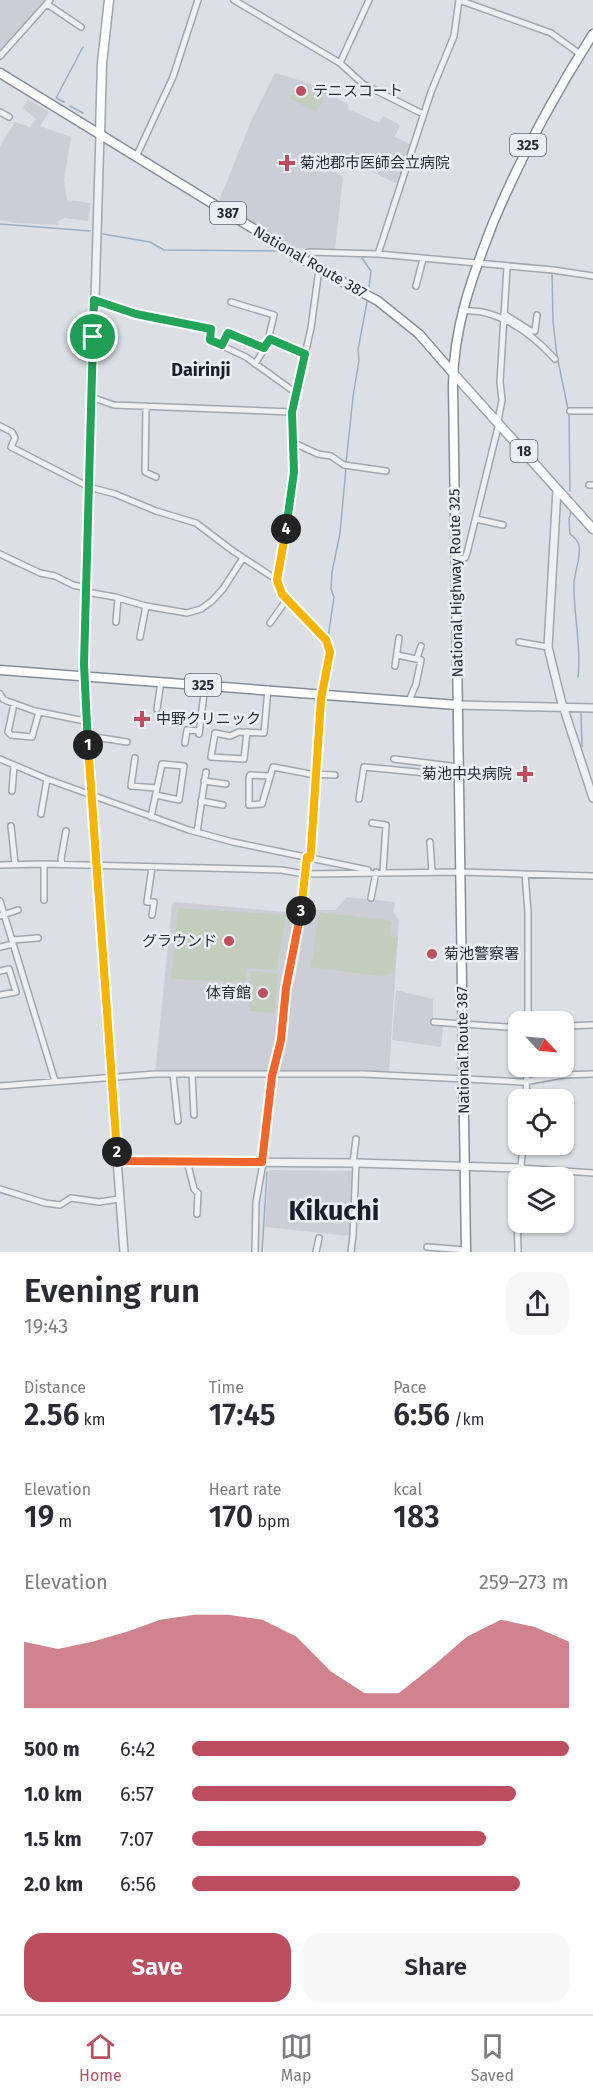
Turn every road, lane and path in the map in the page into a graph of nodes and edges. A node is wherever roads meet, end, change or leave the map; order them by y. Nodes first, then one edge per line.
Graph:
1 (109, 0) edge
2 (198, 0) edge
3 (234, 0) edge
4 (369, 0) edge
5 (459, 0) edge
6 (49, 2) edge
7 (81, 27) dead end
8 (593, 34) edge
9 (580, 54) junction
10 (0, 56) edge
11 (340, 63) junction
12 (0, 73) edge
13 (0, 112) edge
14 (423, 114) junction
15 (9, 117) dead end
16 (100, 134) junction
17 (136, 157) junction
18 (378, 254) junction
19 (302, 259) junction
20 (423, 259) junction
21 (477, 264) junction
22 (507, 267) junction
23 (319, 269) junction
24 (593, 276) edge
25 (416, 286) dead end
26 (94, 300) junction
27 (231, 302) dead end
28 (462, 310) junction
29 (537, 315) dead end
30 (503, 317) junction
31 (270, 339) junction
32 (222, 345) junction
33 (264, 348) junction
34 (305, 354) junction
35 (555, 359) dead end
36 (255, 364) junction
37 (453, 373) junction
38 (296, 393) junction
39 (91, 398) junction
40 (146, 406) junction
41 (570, 411) dead end
42 (593, 411) edge
43 (292, 412) junction
44 (499, 422) junction
45 (0, 426) edge
46 (294, 443) junction
47 (386, 471) dead end
48 (156, 477) dead end
49 (88, 487) junction
50 (557, 489) junction
51 (476, 519) junction
52 (503, 525) dead end
53 (593, 529) edge
54 (0, 554) edge
55 (243, 558) junction
56 (456, 560) junction
57 (277, 580) junction
58 (86, 590) junction
59 (118, 598) junction
60 (287, 599) junction
61 (146, 606) junction
62 (116, 622) dead end
63 (270, 623) dead end
64 (140, 638) dead end
65 (399, 638) dead end
66 (519, 642) dead end
67 (421, 646) dead end
68 (548, 647) junction
69 (397, 655) junction
70 (417, 658) junction
71 (395, 666) dead end
72 (0, 670) edge
73 (84, 676) junction
74 (161, 681) junction
75 (205, 685) junction
76 (268, 689) junction
77 (0, 694) edge
78 (322, 694) junction
79 (409, 701) junction
80 (14, 704) junction
81 (458, 705) junction
82 (564, 707) junction
83 (157, 708) dead end
84 (593, 708) edge
85 (39, 712) junction
86 (87, 719) junction
87 (247, 732) junction
88 (88, 736) junction
89 (127, 742) dead end
90 (185, 743) dead end
91 (135, 758) dead end
92 (0, 759) edge
93 (394, 759) dead end
94 (14, 766) junction
95 (459, 771) junction
96 (206, 772) dead end
97 (315, 774) junction
98 (269, 776) junction
99 (335, 776) dead end
100 (47, 779) junction
101 (204, 781) junction
102 (226, 784) dead end
103 (12, 791) dead end
104 (157, 792) junction
105 (92, 795) junction
106 (593, 798) edge
107 (359, 799) dead end
108 (201, 801) junction
109 (223, 805) dead end
110 (41, 814) dead end
111 (151, 817) junction
112 (372, 823) dead end
113 (11, 826) dead end
114 (66, 831) dead end
115 (196, 832) junction
116 (430, 842) dead end
117 (308, 857) junction
118 (15, 864) junction
119 (44, 864) junction
120 (62, 864) junction
121 (0, 865) edge
122 (97, 866) junction
123 (152, 867) junction
124 (374, 872) junction
125 (383, 872) junction
126 (432, 872) junction
127 (460, 872) junction
128 (305, 874) junction
129 (525, 874) junction
130 (593, 876) edge
131 (371, 898) dead end
132 (44, 900) dead end
133 (0, 901) edge
134 (18, 910) dead end
135 (2, 915) edge
136 (152, 915) dead end
137 (38, 938) dead end
138 (13, 942) junction
139 (0, 947) edge
140 (0, 971) edge
141 (25, 981) junction
142 (15, 985) junction
143 (0, 995) edge
144 (528, 1011) edge
145 (434, 1022) dead end
146 (463, 1025) junction
147 (593, 1025) edge
148 (574, 1026) edge
149 (508, 1027) edge
150 (173, 1074) junction
151 (192, 1074) junction
152 (593, 1074) edge
153 (272, 1076) junction
154 (111, 1077) junction
155 (527, 1077) edge
156 (464, 1079) junction
157 (55, 1081) junction
158 (527, 1082) junction
159 (0, 1086) edge
160 (527, 1089) edge
161 (194, 1115) dead end
162 (178, 1121) dead end
163 (356, 1139) dead end
164 (117, 1161) junction
165 (187, 1161) junction
166 (262, 1162) junction
167 (354, 1163) junction
168 (465, 1166) junction
169 (508, 1168) edge
170 (574, 1172) edge
171 (593, 1173) edge
172 (0, 1189) edge
173 (119, 1199) junction
174 (197, 1214) dead end
175 (518, 1233) edge
176 (319, 1238) dead end
177 (427, 1247) dead end
178 (466, 1251) edge
179 (124, 1252) edge
180 (255, 1252) edge
181 (316, 1252) edge
182 (351, 1252) edge
183 (518, 1252) edge

1 - 16 main road
2 - 17 street
3 - 11 street
4 - 11 street
5 - 9 street
5 - 14 street
6 - 7 street
6 - 10 street
8 - 9 main road, National Highway Route 325 / 325
9 - 21 main road, National Highway Route 325 / 325
11 - 14 street
12 - 16 main road, National Route 387 / 387
13 - 15 street
14 - 18 street
16 - 17 main road, National Route 387 / 387
16 - 26 street
17 - 19 main road, National Route 387 / 387
18 - 19 street
18 - 20 street
19 - 23 main road, National Route 387 / 387
20 - 21 street
20 - 25 street
21 - 22 street
21 - 28 main road, National Highway Route 325 / 325
22 - 24 street
22 - 30 street
23 - 34 street
23 - 37 main road, National Route 387 / 387
26 - 32 street
26 - 39 street
27 - 31 street
28 - 30 street
28 - 37 main road, National Highway Route 325 / 325
29 - 30 street
30 - 35 street
30 - 44 street
31 - 33 street
31 - 34 street
32 - 33 street
32 - 36 street
33 - 36 street
34 - 38 street
36 - 38 street
37 - 44 main road, 18
37 - 56 main road, National Highway Route 325 / 325
38 - 43 street
39 - 40 street
39 - 49 street
40 - 43 street
40 - 48 street
41 - 42 street
43 - 46 street
44 - 50 main road, 18
44 - 51 street
45 - 49 street
46 - 47 street
46 - 57 street
49 - 55 street
49 - 58 street
50 - 53 main road, 18
50 - 68 street
51 - 52 street
51 - 56 street
54 - 58 street
55 - 57 street
55 - 61 street
56 - 81 main road, National Highway Route 325 / 325
57 - 60 street
58 - 59 street
58 - 73 street
59 - 61 street
59 - 62 street
60 - 63 street
60 - 78 street
61 - 64 street
65 - 69 street
66 - 68 street
67 - 70 street
68 - 82 street
69 - 70 street
69 - 71 street
70 - 79 street
72 - 73 main road, 325
73 - 74 main road, 325
73 - 86 street
74 - 75 main road, 325
74 - 83 street
75 - 76 main road, 325
75 - 90 street
76 - 78 main road, 325
76 - 87 street
77 - 80 street
78 - 79 main road, 325
78 - 97 street
79 - 81 main road, 325
80 - 85 street
80 - 85 street
81 - 82 street
81 - 95 main road, National Route 387
82 - 84 street
82 - 106 street
85 - 86 street
86 - 88 street
87 - 87 street
88 - 89 street
88 - 105 street
91 - 104 street
92 - 94 street
93 - 95 street
94 - 100 street
94 - 103 street
95 - 107 street
95 - 127 main road, National Route 387
96 - 101 street
97 - 98 street
97 - 99 street
97 - 117 street
98 - 98 street
100 - 105 street
100 - 110 street
101 - 102 street
101 - 108 street
104 - 104 street
104 - 111 street
105 - 111 street
105 - 122 street
108 - 109 street
108 - 115 street
111 - 115 street
112 - 125 street
113 - 118 street
114 - 120 street
115 - 117 street
116 - 126 street
117 - 124 street
117 - 128 street
118 - 119 street
118 - 121 street
119 - 120 street
119 - 132 street
120 - 122 street
122 - 123 street
122 - 154 street
123 - 128 street
123 - 136 street
124 - 125 street
124 - 128 street
124 - 131 street
125 - 126 street
126 - 127 street
127 - 129 street
127 - 146 main road, National Route 387
128 - 153 street
129 - 130 street
129 - 144 street
133 - 135 street
134 - 135 street
135 - 138 street
137 - 138 street
138 - 139 street
138 - 141 street
140 - 142 street
141 - 142 street
141 - 157 street
142 - 143 street
145 - 146 street
146 - 149 street
146 - 156 main road, National Route 387
147 - 148 street
150 - 151 street
150 - 154 street
150 - 162 street
151 - 153 street
151 - 161 street
152 - 158 street
153 - 156 street
153 - 166 street
154 - 157 street
154 - 164 street
155 - 158 street
156 - 158 street
156 - 168 main road, National Route 387
157 - 159 street
158 - 160 street
163 - 167 street
164 - 165 street
164 - 173 street
165 - 166 street
165 - 174 street
166 - 167 street
166 - 180 street
167 - 168 street
167 - 182 street
168 - 169 street
168 - 178 main road, National Route 387
170 - 171 street
172 - 173 street
173 - 179 street
175 - 183 street
176 - 181 street
177 - 178 street

